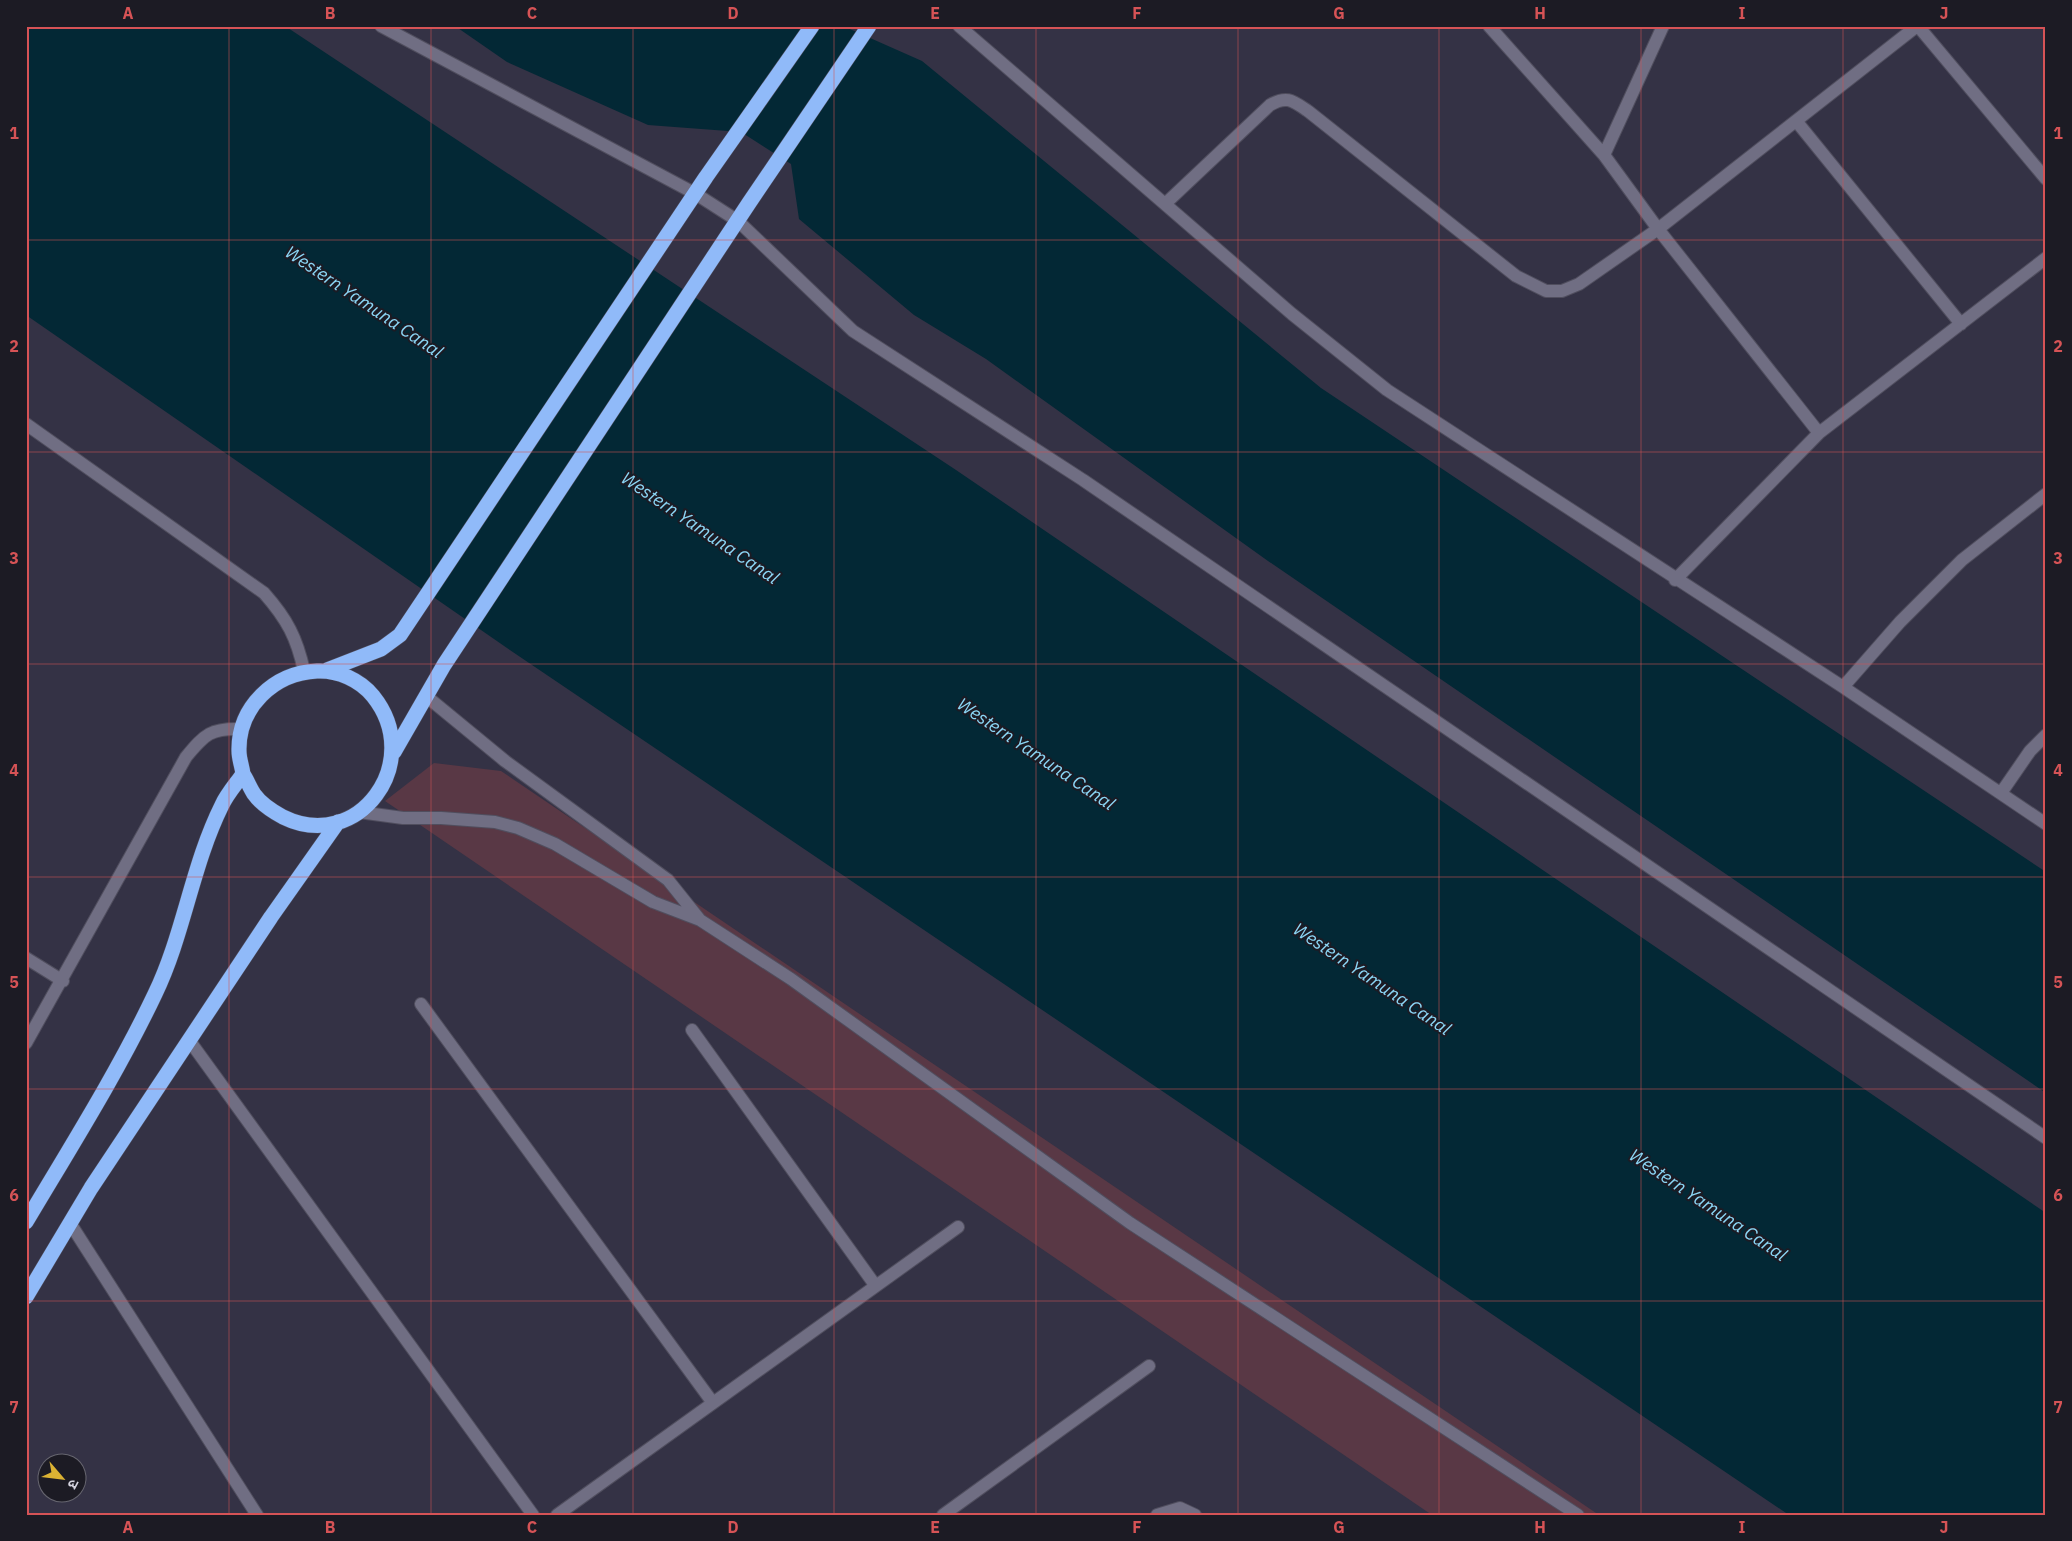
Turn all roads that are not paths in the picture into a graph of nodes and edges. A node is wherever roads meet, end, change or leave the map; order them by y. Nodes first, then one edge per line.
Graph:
1 (381, 26) edge
2 (812, 26) edge
3 (870, 26) edge
4 (959, 26) edge
5 (1663, 26) edge
6 (1917, 26) edge
7 (1494, 28) edge
8 (1797, 122) junction
9 (1604, 155) junction
10 (2046, 179) edge
11 (696, 194) junction
12 (1165, 204) junction
13 (738, 221) junction
14 (1658, 229) junction
15 (2046, 258) edge
16 (1961, 324) junction
17 (26, 424) edge
18 (1819, 433) junction
19 (2046, 494) edge
20 (1675, 580) junction
21 (327, 670) junction
22 (304, 671) junction
23 (1843, 688) junction
24 (426, 696) junction
25 (241, 729) junction
26 (2046, 735) edge
27 (393, 753) junction
28 (243, 774) junction
29 (2001, 793) junction
30 (359, 812) junction
31 (338, 822) junction
32 (2046, 824) edge
33 (700, 920) junction
34 (26, 958) edge
35 (62, 981) junction
36 (421, 1004) dead end
37 (692, 1030) dead end
38 (189, 1040) junction
39 (26, 1043) edge
40 (2046, 1138) edge
41 (26, 1222) edge
42 (70, 1223) junction
43 (958, 1227) dead end
44 (875, 1285) junction
45 (26, 1297) edge
46 (1149, 1366) dead end
47 (712, 1403) junction
48 (257, 1515) edge
49 (533, 1515) edge
50 (557, 1515) edge
51 (943, 1515) edge
52 (1157, 1515) edge
53 (1195, 1515) edge
54 (1578, 1515) edge

1 - 11 street
2 - 11 highway
3 - 13 highway
4 - 12 street
5 - 9 street
6 - 8 street
6 - 10 street
7 - 9 street
8 - 14 street
8 - 16 street
9 - 14 street
11 - 13 street
11 - 21 highway
12 - 14 street
12 - 20 street
13 - 24 highway
13 - 40 street
14 - 18 street
15 - 16 street
16 - 18 street
17 - 22 street
18 - 20 street
19 - 23 street
20 - 23 street
21 - 22 highway
21 - 27 highway
22 - 25 highway
23 - 29 street
24 - 27 highway
24 - 33 street
25 - 28 highway
25 - 35 street
26 - 29 street
27 - 30 highway
28 - 31 highway
28 - 41 highway
29 - 32 street
30 - 31 highway
30 - 33 street
31 - 38 highway
33 - 54 street
34 - 35 street
35 - 39 street
36 - 47 street
37 - 44 street
38 - 42 highway
38 - 49 street
42 - 45 highway
42 - 48 street
43 - 44 street
44 - 47 street
46 - 51 street
47 - 50 street
52 - 53 street

